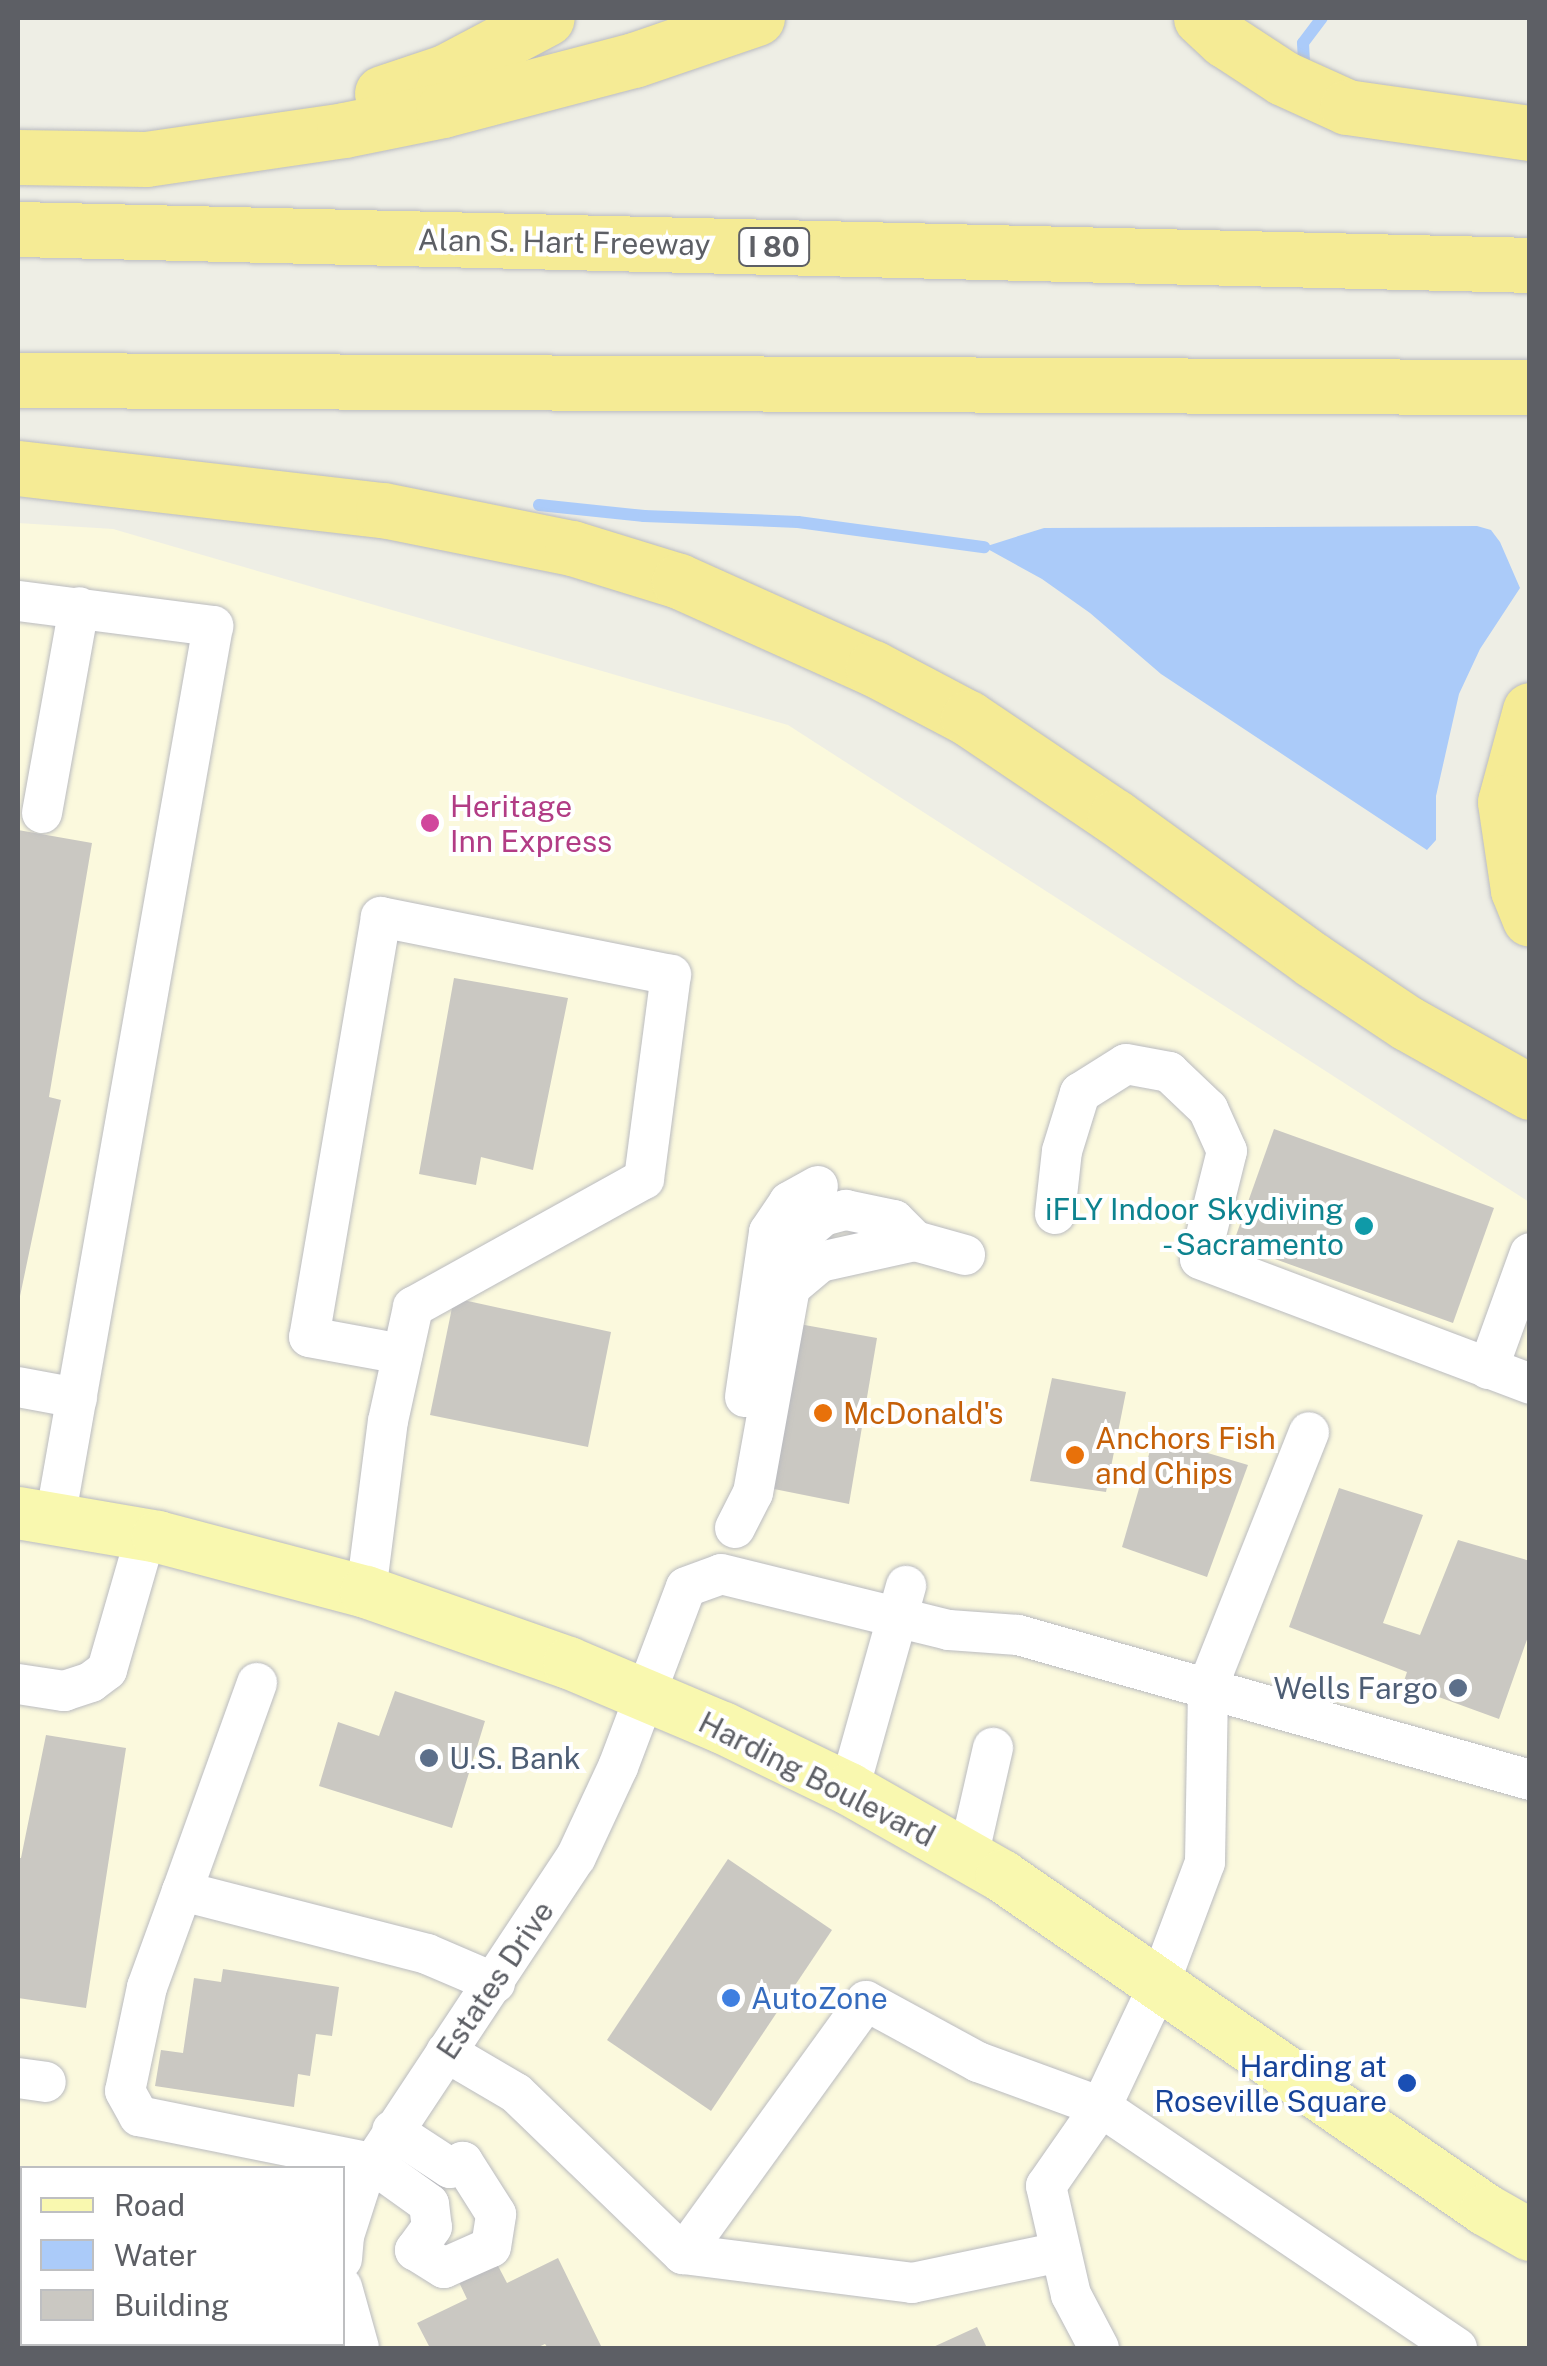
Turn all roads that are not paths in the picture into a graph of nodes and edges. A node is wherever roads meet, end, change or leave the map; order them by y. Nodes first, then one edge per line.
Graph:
1 (548, 18) edge
2 (757, 18) edge
3 (1201, 18) edge
4 (1530, 133) edge
5 (18, 156) edge
6 (18, 229) edge
7 (1530, 265) edge
8 (18, 380) edge
9 (1530, 387) edge
10 (18, 468) edge
11 (18, 601) edge
12 (78, 607) junction
13 (1530, 710) edge
14 (42, 814) dead end
15 (1530, 919) edge
16 (1530, 1092) edge
17 (818, 1186) dead end
18 (1055, 1214) dead end
19 (1530, 1252) edge
20 (965, 1255) dead end
21 (402, 1354) junction
22 (1488, 1368) junction
23 (1530, 1384) edge
24 (18, 1387) edge
25 (76, 1398) junction
26 (1309, 1432) dead end
27 (36, 1516) edge
28 (735, 1528) junction
29 (146, 1535) junction
30 (721, 1574) junction
31 (366, 1592) junction
32 (903, 1601) junction
33 (18, 1684) edge
34 (257, 1684) dead end
35 (1208, 1686) junction
36 (646, 1696) junction
37 (992, 1748) dead end
38 (1530, 1780) edge
39 (849, 1789) junction
40 (968, 1856) junction
41 (182, 1892) junction
42 (1160, 1982) junction
43 (494, 1983) junction
44 (446, 2052) junction
45 (1101, 2107) junction
46 (382, 2147) junction
47 (1530, 2235) edge
48 (345, 2244) edge
49 (1061, 2252) junction
50 (683, 2254) junction
51 (345, 2298) edge
52 (359, 2348) edge
53 (1099, 2348) edge
54 (1457, 2348) edge

1 - 5 highway
2 - 5 highway
3 - 4 highway
6 - 7 highway, Alan S. Hart Freeway / I 80
8 - 9 highway
10 - 16 highway
11 - 12 street
12 - 14 street
12 - 25 street
13 - 15 highway
17 - 28 street
18 - 22 street
19 - 22 street
20 - 28 street
21 - 21 street
21 - 31 street
22 - 23 street
24 - 25 street
25 - 27 street
26 - 35 street
27 - 29 main road, Harding Boulevard
28 - 30 street
29 - 31 main road, Harding Boulevard
29 - 33 street
30 - 32 street
30 - 36 street, Estates Drive
31 - 36 main road, Harding Boulevard
32 - 35 street
32 - 39 street
34 - 41 street
35 - 38 street
35 - 42 street
36 - 39 main road, Harding Boulevard
36 - 43 street, Estates Drive
37 - 40 street
39 - 40 main road, Harding Boulevard
40 - 42 main road, Harding Boulevard
41 - 43 street
41 - 46 street
42 - 45 street
42 - 47 main road, Harding Boulevard
43 - 44 street, Estates Drive
44 - 46 street, Estates Drive
44 - 50 street
45 - 49 street
45 - 50 street
45 - 54 street
46 - 48 street, Estates Drive
49 - 50 street
49 - 53 street
51 - 52 street

